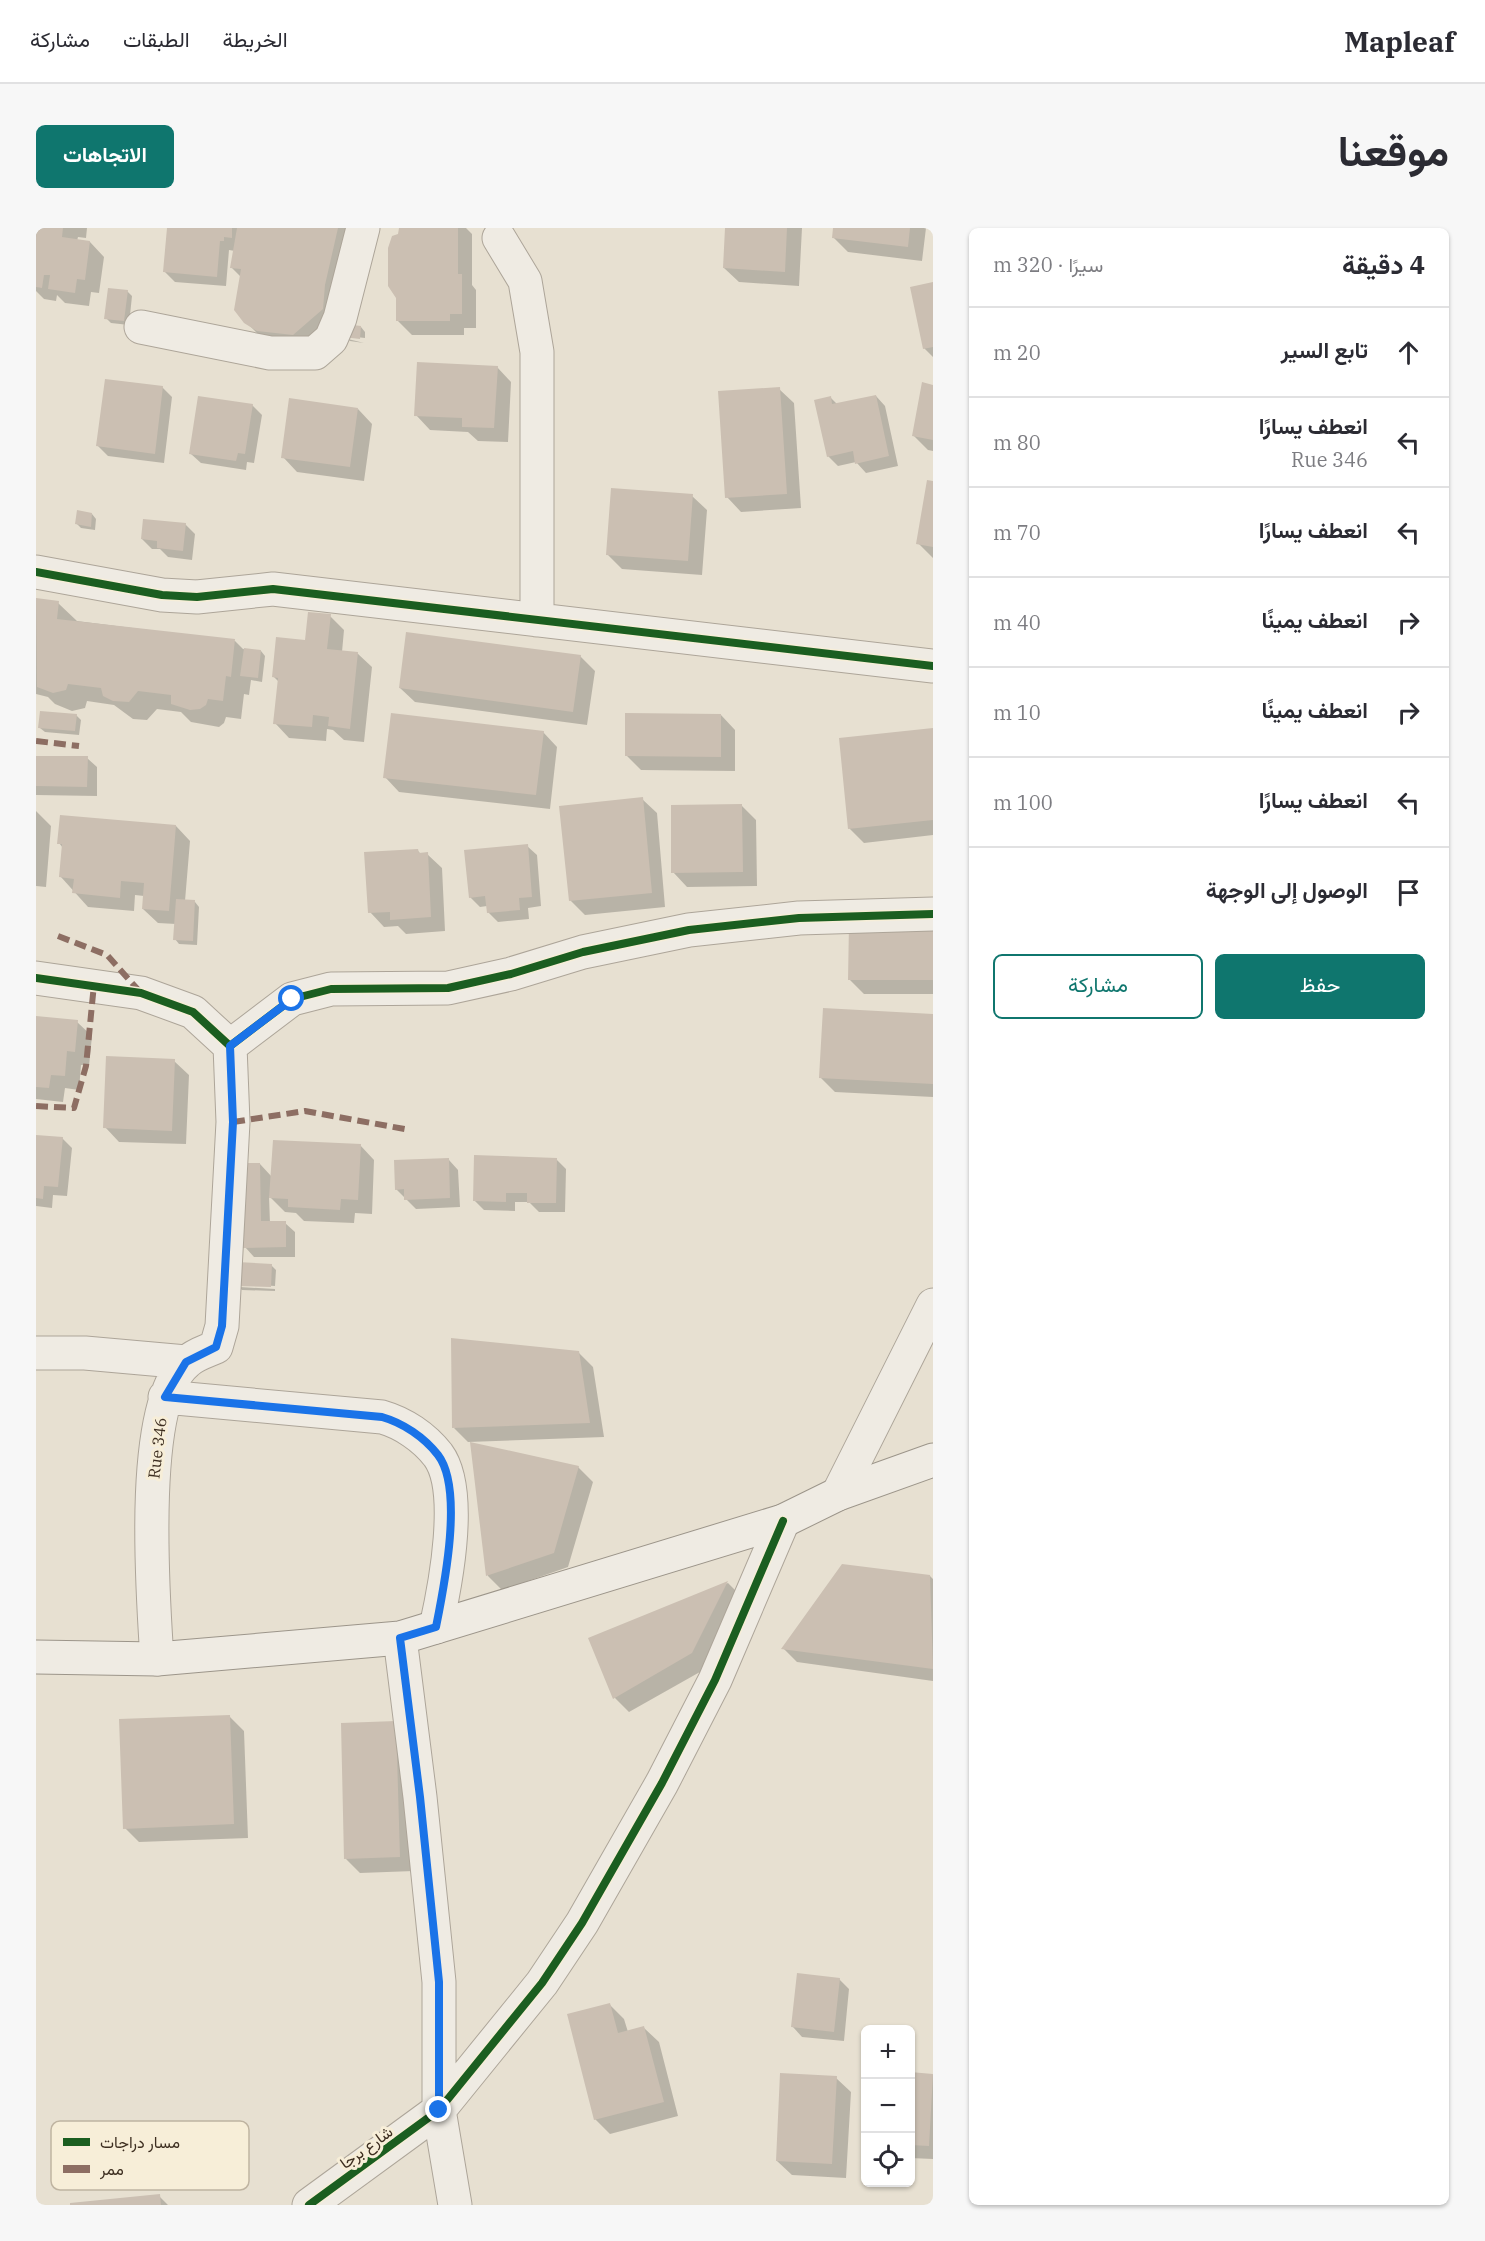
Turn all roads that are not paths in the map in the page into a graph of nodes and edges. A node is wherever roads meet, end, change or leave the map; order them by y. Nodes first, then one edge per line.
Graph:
1 (363, 228) edge
2 (499, 238) dead end
3 (141, 327) dead end
4 (36, 572) edge
5 (537, 620) junction
6 (933, 666) edge
7 (933, 914) edge
8 (36, 978) edge
9 (230, 1046) junction
10 (933, 1305) edge
11 (36, 1353) edge
12 (186, 1362) junction
13 (165, 1397) junction
14 (933, 1460) edge
15 (838, 1494) junction
16 (783, 1521) junction
17 (436, 1627) junction
18 (400, 1638) junction
19 (36, 1657) edge
20 (157, 1659) junction
21 (439, 2110) junction
22 (309, 2205) edge
23 (455, 2205) edge

1 - 3 street
2 - 5 street
4 - 5 street
5 - 6 street
7 - 9 street
8 - 9 street
9 - 12 street
10 - 15 street
11 - 12 street
12 - 13 street, Rue 346
13 - 17 street
13 - 20 street, Rue 346
14 - 15 street
15 - 16 street
16 - 17 street
16 - 21 street, شارع برجا
17 - 18 street
18 - 20 street
18 - 21 street
19 - 20 street
21 - 22 street, شارع برجا
21 - 23 street

